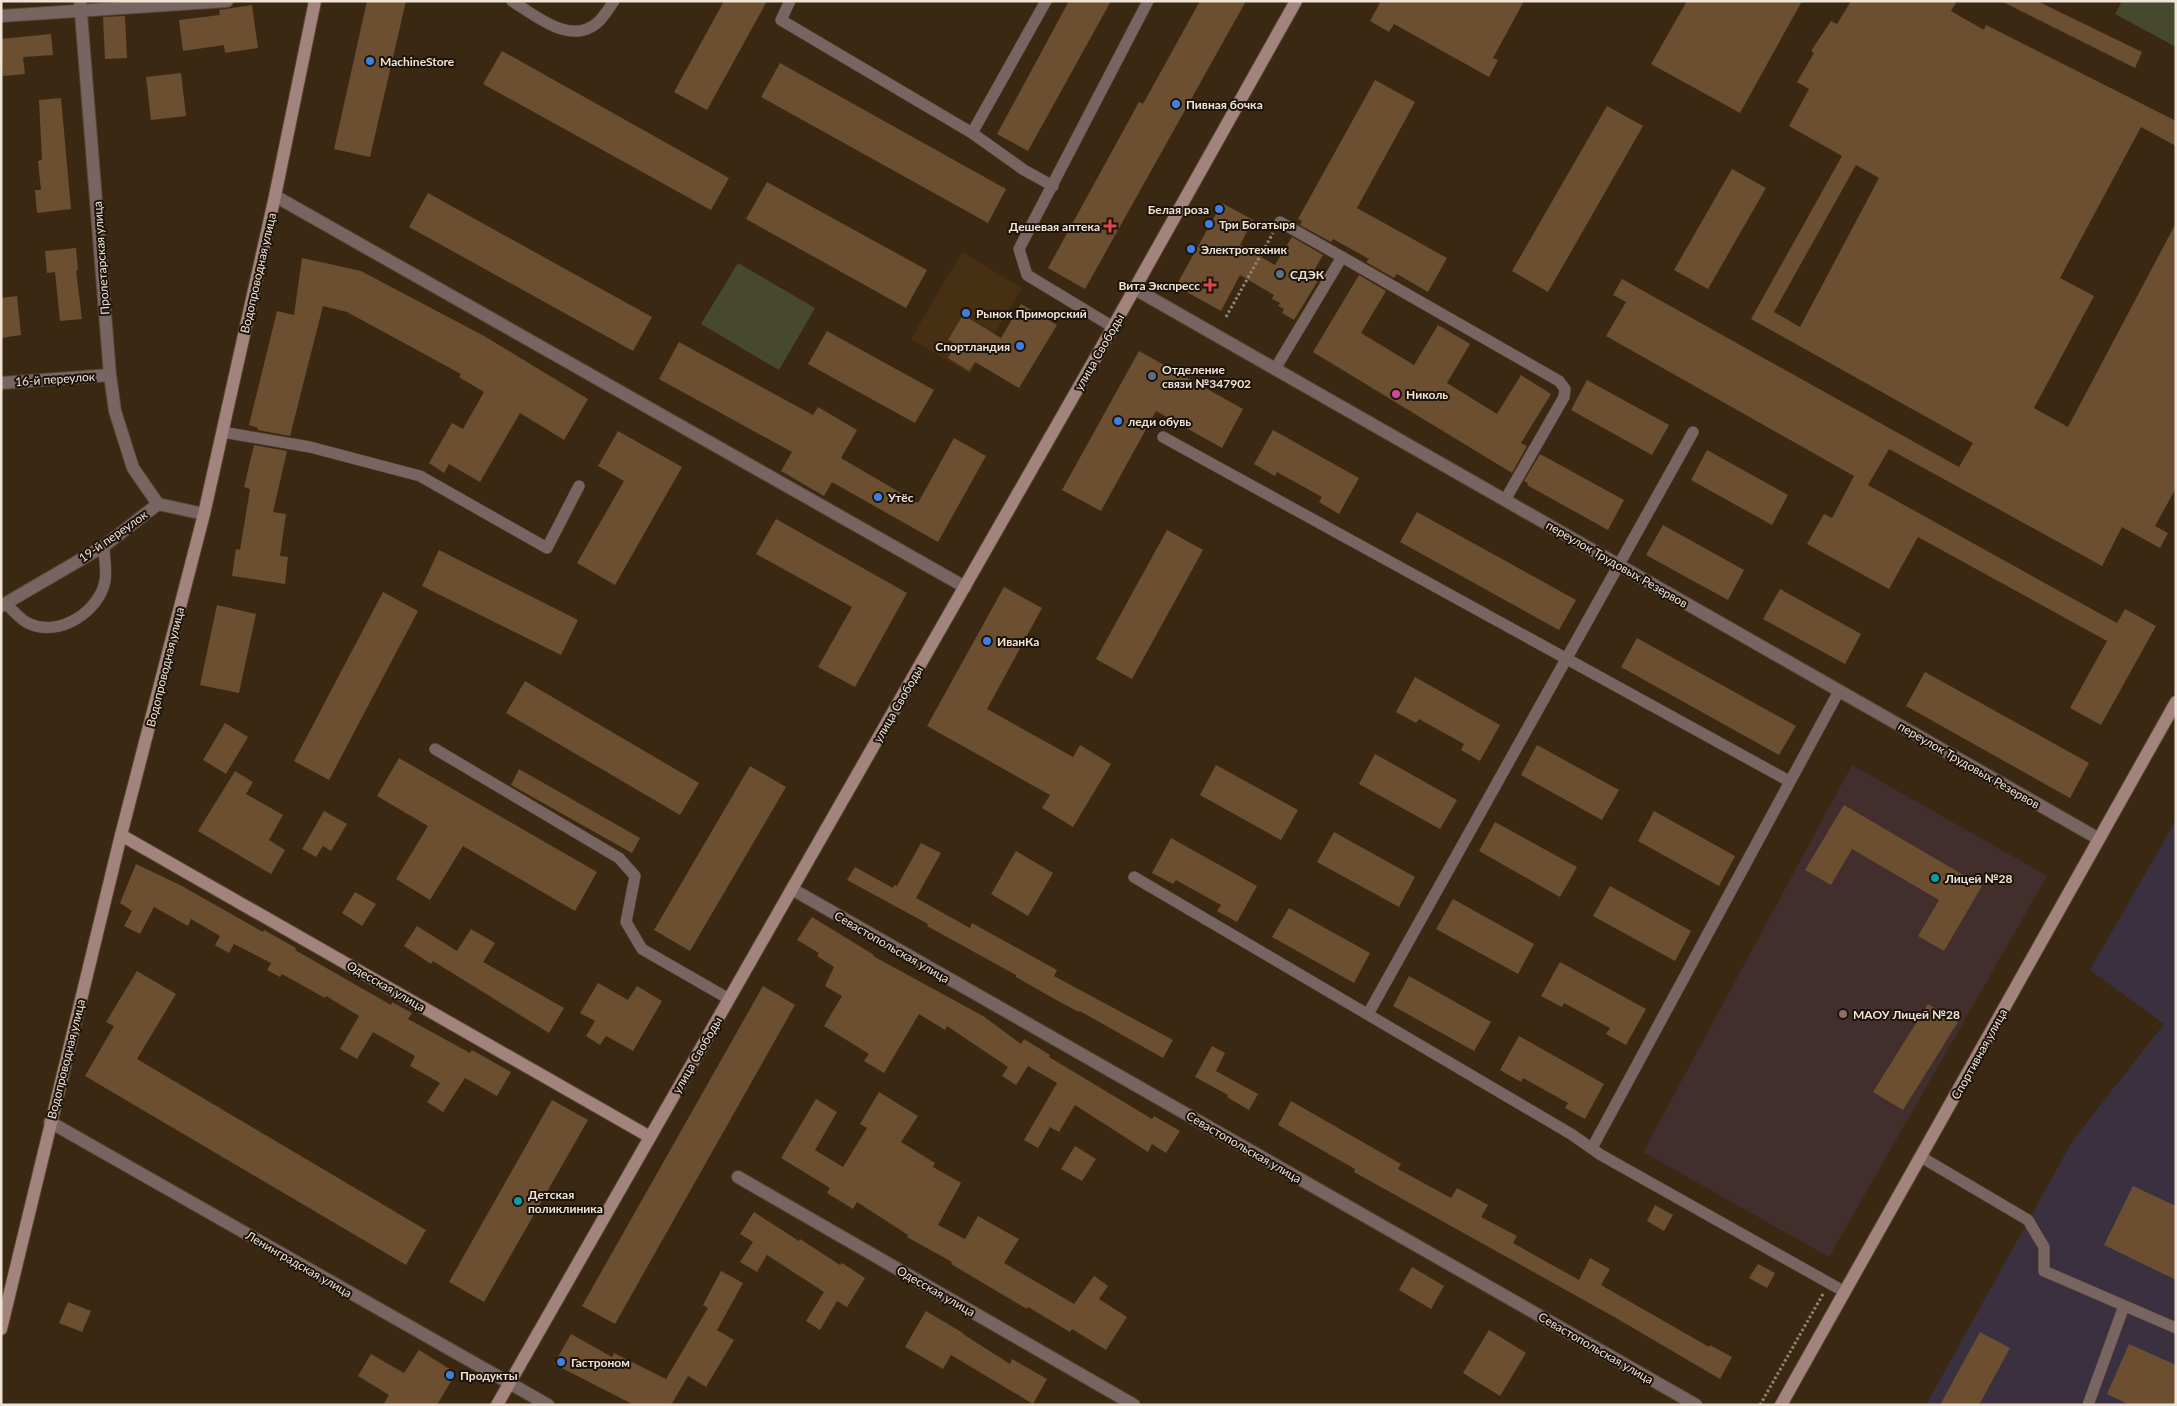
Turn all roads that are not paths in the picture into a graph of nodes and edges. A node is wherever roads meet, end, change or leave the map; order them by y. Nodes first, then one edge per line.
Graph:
1 (227, 1) edge
2 (315, 1) edge
3 (512, 1) edge
4 (614, 1) edge
5 (790, 1) edge
6 (1046, 1) edge
7 (1148, 1) edge
8 (1296, 1) edge
9 (81, 6) edge
10 (1, 16) edge
11 (972, 133) junction
12 (1052, 186) junction
13 (275, 196) junction
14 (1280, 222) road end
15 (1342, 257) junction
16 (1135, 289) junction
17 (1113, 327) junction
18 (1275, 369) junction
19 (110, 375) junction
20 (1, 383) edge
21 (222, 432) junction
22 (1693, 432) dead end
23 (1163, 437) dead end
24 (579, 486) dead end
25 (1505, 500) junction
26 (158, 504) junction
27 (204, 514) junction
28 (104, 546) junction
29 (1618, 565) junction
30 (964, 587) junction
31 (4, 605) edge
32 (1566, 659) junction
33 (1840, 691) junction
34 (2176, 702) edge
35 (435, 749) dead end
36 (1789, 781) junction
37 (121, 835) junction
38 (2099, 839) junction
39 (1134, 877) dead end
40 (792, 889) junction
41 (729, 999) junction
42 (1368, 1014) junction
43 (50, 1122) junction
44 (650, 1137) junction
45 (1592, 1148) junction
46 (1921, 1157) junction
47 (738, 1177) dead end
48 (1845, 1292) junction
49 (2124, 1306) junction
50 (2176, 1328) edge
51 (1, 1329) edge
52 (510, 1383) junction
53 (497, 1405) edge
54 (548, 1405) edge
55 (1134, 1405) edge
56 (1696, 1405) edge
57 (1781, 1405) edge
58 (2088, 1405) edge

1 - 9 street
2 - 13 street, Водопроводная улица
3 - 4 lane
5 - 11 lane
6 - 11 lane
7 - 12 lane
8 - 16 street, улица Свободы
9 - 10 street
9 - 19 street, Пролетарская улица
11 - 12 lane
12 - 17 lane
13 - 21 street, Водопроводная улица
13 - 30 street
14 - 15 lane
15 - 18 lane
15 - 25 lane
16 - 17 street, улица Свободы
16 - 18 street, переулок Трудовых Резервов
17 - 30 street, улица Свободы
18 - 25 street, переулок Трудовых Резервов
19 - 20 street, 16-й переулок
19 - 26 street, Пролетарская улица
21 - 24 lane
21 - 27 street, Водопроводная улица
22 - 29 lane
23 - 32 lane
25 - 29 street, переулок Трудовых Резервов
26 - 27 street, 19-й переулок
26 - 28 street, 19-й переулок
27 - 37 street, Водопроводная улица
28 - 31 street, 19-й переулок
28 - 31 lane
29 - 32 lane
29 - 33 street, переулок Трудовых Резервов
30 - 40 street, улица Свободы
32 - 36 lane
32 - 42 lane
33 - 36 lane
33 - 38 street, переулок Трудовых Резервов
34 - 38 street, Спортивная улица
35 - 41 lane
36 - 45 lane
37 - 43 street, Водопроводная улица
37 - 44 street, Одесская улица
38 - 46 street, Спортивная улица
39 - 42 lane
40 - 41 street, улица Свободы
40 - 56 street, Севастопольская улица
41 - 44 street, улица Свободы
42 - 45 lane
43 - 51 street, Водопроводная улица
43 - 52 street, Ленинградская улица
44 - 52 street, улица Свободы
45 - 48 lane
46 - 48 street, Спортивная улица
46 - 49 lane
47 - 55 street, Одесская улица
48 - 57 street, Спортивная улица
49 - 50 lane
49 - 58 lane
52 - 53 street, улица Свободы
52 - 54 street, Ленинградская улица

